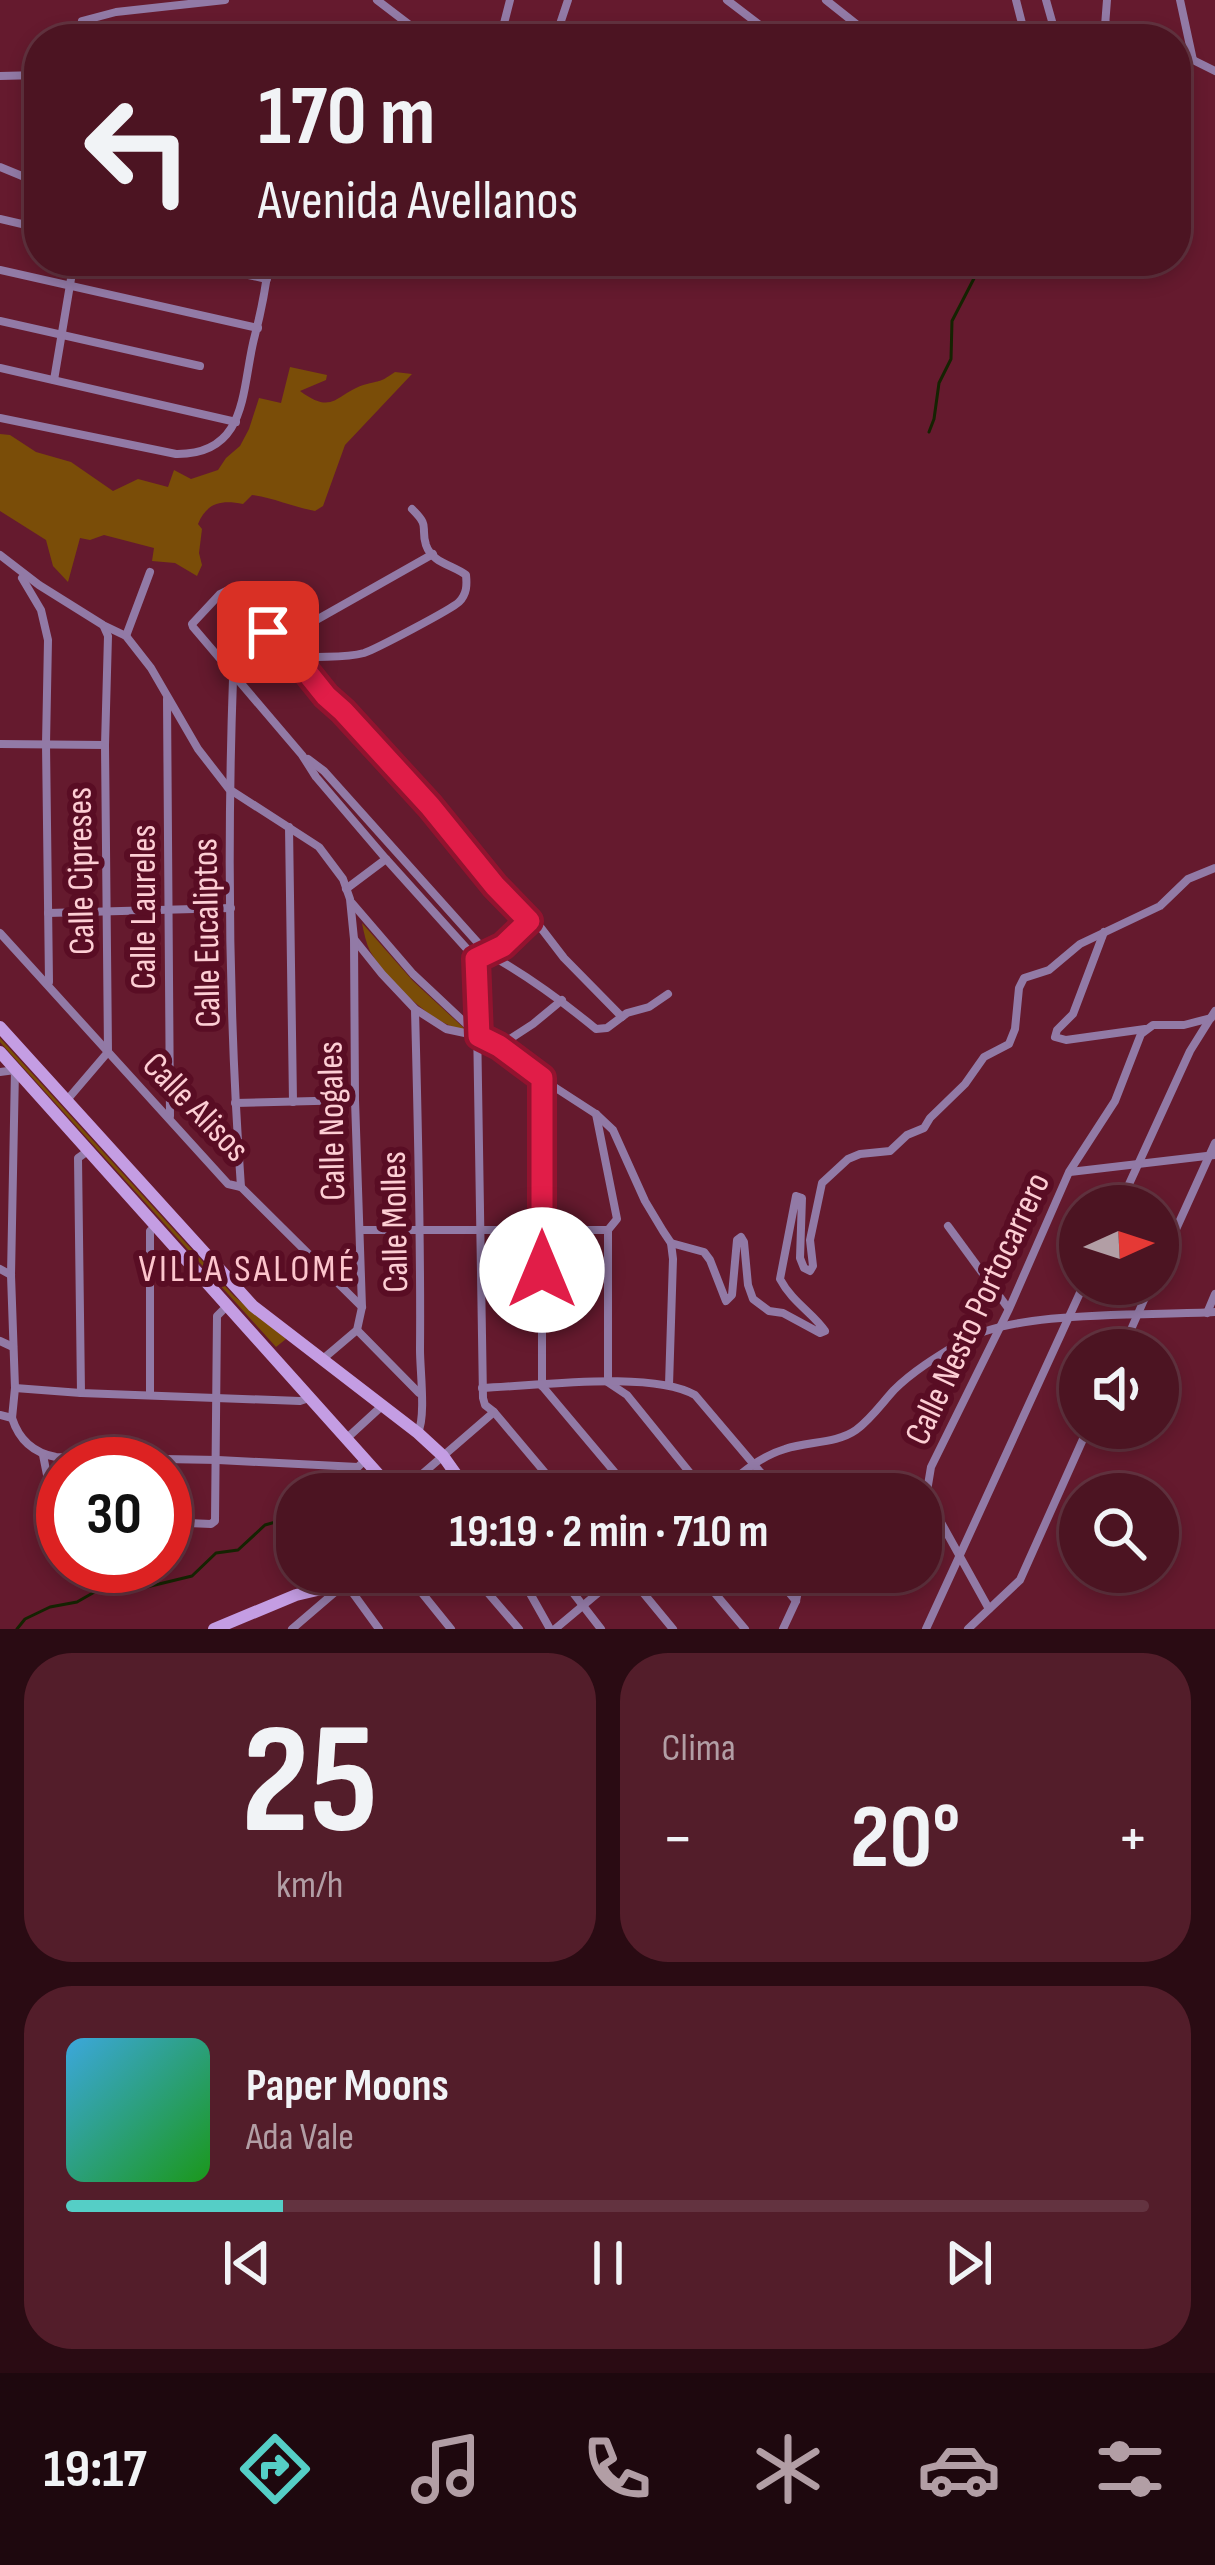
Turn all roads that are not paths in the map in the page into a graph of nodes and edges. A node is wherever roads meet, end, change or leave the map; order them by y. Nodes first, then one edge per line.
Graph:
1 (225, 0) edge
2 (377, 0) edge
3 (728, 0) edge
4 (826, 0) edge
5 (1107, 0) edge
6 (82, 21) dead end
7 (408, 24) edge
8 (758, 24) edge
9 (856, 24) edge
10 (1107, 24) edge
11 (1191, 51) edge
12 (1193, 60) joint
13 (1215, 71) edge
14 (26, 276) edge
15 (72, 276) edge
16 (253, 276) edge
17 (267, 276) edge
18 (267, 279) junction
19 (70, 286) junction
20 (0, 321) edge
21 (258, 328) junction
22 (62, 337) junction
23 (200, 366) dead end
24 (0, 368) edge
25 (54, 380) junction
26 (221, 416) junction
27 (0, 418) edge
28 (236, 420) junction
29 (223, 438) junction
30 (412, 509) dead end
31 (433, 554) junction
32 (0, 555) edge
33 (18, 571) junction
34 (150, 572) dead end
35 (103, 625) junction
36 (268, 632) junction
37 (126, 636) junction
38 (296, 659) junction
39 (233, 677) junction
40 (167, 696) junction
41 (0, 744) edge
42 (46, 744) junction
43 (105, 746) junction
44 (302, 755) junction
45 (229, 789) junction
46 (289, 827) junction
47 (386, 859) junction
48 (1215, 868) edge
49 (348, 894) junction
50 (231, 908) junction
51 (169, 910) junction
52 (106, 911) junction
53 (48, 913) junction
54 (529, 921) junction
55 (1104, 932) junction
56 (0, 933) edge
57 (354, 939) junction
58 (487, 953) junction
59 (476, 959) junction
60 (49, 984) junction
61 (668, 994) dead end
62 (562, 1000) junction
63 (415, 1009) junction
64 (1213, 1014) edge
65 (622, 1017) junction
66 (0, 1027) edge
67 (1147, 1028) junction
68 (479, 1036) junction
69 (499, 1046) junction
70 (0, 1052) edge
71 (108, 1052) junction
72 (8, 1071) edge
73 (542, 1078) junction
74 (356, 1100) junction
75 (66, 1101) junction
76 (293, 1102) junction
77 (235, 1103) junction
78 (596, 1114) junction
79 (170, 1118) junction
80 (1215, 1143) edge
81 (88, 1150) junction
82 (1212, 1156) edge
83 (1137, 1165) junction
84 (1069, 1172) junction
85 (1128, 1185) edge
86 (241, 1187) junction
87 (1179, 1225) edge
88 (155, 1226) junction
89 (948, 1226) dead end
90 (360, 1230) junction
91 (608, 1230) junction
92 (421, 1232) junction
93 (479, 1232) junction
94 (541, 1232) junction
95 (671, 1243) junction
96 (0, 1269) edge
97 (10, 1275) junction
98 (1215, 1294) edge
99 (1074, 1305) edge
100 (1142, 1305) edge
101 (227, 1306) junction
102 (362, 1307) junction
103 (1009, 1310) junction
104 (1211, 1312) edge
105 (1137, 1316) junction
106 (1069, 1317) junction
107 (1000, 1327) junction
108 (1131, 1329) edge
109 (358, 1330) junction
110 (0, 1342) edge
111 (13, 1347) junction
112 (324, 1358) junction
113 (608, 1382) junction
114 (668, 1384) junction
115 (542, 1386) junction
116 (15, 1388) junction
117 (482, 1388) junction
118 (81, 1393) junction
119 (420, 1394) junction
120 (150, 1395) junction
121 (217, 1398) junction
122 (309, 1398) junction
123 (384, 1404) junction
124 (494, 1412) junction
125 (0, 1415) edge
126 (12, 1418) junction
127 (418, 1433) junction
128 (346, 1439) junction
129 (1079, 1449) edge
130 (36, 1450) edge
131 (443, 1456) junction
132 (192, 1459) edge
133 (218, 1460) junction
134 (364, 1460) junction
135 (754, 1463) junction
136 (377, 1473) edge
137 (422, 1473) edge
138 (455, 1473) edge
139 (547, 1473) edge
140 (615, 1473) edge
141 (689, 1473) edge
142 (742, 1473) edge
143 (762, 1473) edge
144 (192, 1523) edge
145 (960, 1558) junction
146 (305, 1593) edge
147 (334, 1593) edge
148 (346, 1593) edge
149 (422, 1593) edge
150 (488, 1593) edge
151 (531, 1593) edge
152 (572, 1593) edge
153 (598, 1593) edge
154 (642, 1593) edge
155 (715, 1593) edge
156 (789, 1593) edge
157 (798, 1593) edge
158 (796, 1601) junction
159 (582, 1606) junction
160 (989, 1609) junction
161 (738, 1621) junction
162 (214, 1629) edge
163 (292, 1629) edge
164 (379, 1629) edge
165 (451, 1629) edge
166 (519, 1629) edge
167 (553, 1629) edge
168 (601, 1629) edge
169 (673, 1629) edge
170 (728, 1629) edge
171 (745, 1629) edge
172 (783, 1629) edge
173 (926, 1629) edge
174 (968, 1629) edge

1 - 6 street
2 - 7 street
3 - 8 street
4 - 9 street
5 - 10 street
11 - 12 street
12 - 13 street
14 - 19 street
15 - 19 street
16 - 18 street
17 - 18 street
18 - 21 street
19 - 21 street
19 - 22 street
20 - 22 street
21 - 28 street
22 - 23 street
22 - 25 street
24 - 25 street
25 - 26 street
26 - 28 street
26 - 29 street
27 - 29 street
28 - 29 street
30 - 31 street
31 - 36 street
31 - 38 street
32 - 33 street
33 - 35 street
33 - 42 street
34 - 37 street
35 - 37 street
35 - 43 street, Calle Cipreses
36 - 38 street
36 - 39 street
37 - 40 street
38 - 54 street
39 - 44 street
39 - 45 street, Calle Eucaliptos
40 - 45 street
40 - 51 street, Calle Laureles
41 - 42 street
42 - 43 street
42 - 53 street
43 - 52 street, Calle Cipreses
44 - 47 street
44 - 58 street
45 - 46 street
45 - 50 street, Calle Eucaliptos
46 - 49 street
46 - 76 street
47 - 49 street
47 - 59 street
48 - 55 street
49 - 57 street, Calle Nogales
49 - 68 street
50 - 51 street
50 - 77 street, Calle Eucaliptos
51 - 52 street
51 - 79 street, Calle Laureles
52 - 53 street
52 - 71 street, Calle Cipreses
53 - 60 street
54 - 58 street
54 - 65 street
55 - 67 street
55 - 95 street
56 - 60 street, Calle Alisos
57 - 63 street
57 - 74 street, Calle Nogales
58 - 59 street
58 - 62 street
59 - 68 street
60 - 71 street, Calle Alisos
61 - 65 street
62 - 65 street
62 - 69 street
63 - 68 street
63 - 92 street, Calle Molles
64 - 67 street
64 - 83 street
66 - 75 main road
67 - 84 street, Calle Nesto Portocarrero
68 - 69 street
68 - 93 street
69 - 73 street
70 - 72 main road
71 - 75 street
71 - 79 street, Calle Alisos
72 - 81 main road
72 - 97 street
73 - 78 street
73 - 94 street
74 - 76 street
74 - 90 street, Calle Nogales
75 - 112 main road
76 - 77 street
77 - 86 street, Calle Eucaliptos
78 - 91 street
78 - 95 street
79 - 86 street, Calle Alisos
80 - 82 street
81 - 88 main road
81 - 118 street
82 - 83 street
82 - 87 street
83 - 84 street
83 - 85 street
84 - 103 street, Calle Nesto Portocarrero
86 - 102 street, Calle Alisos
88 - 101 main road
88 - 120 street
89 - 103 street
90 - 92 street
90 - 102 street, Calle Nogales
91 - 94 street
91 - 113 street
92 - 93 street
92 - 119 street, Calle Molles
93 - 94 street
93 - 117 street
94 - 115 street
95 - 114 street
96 - 97 street
97 - 111 street
98 - 104 street
99 - 106 street
100 - 105 street
101 - 121 street
101 - 122 main road
102 - 109 street, Calle Nogales
103 - 107 street, Calle Nesto Portocarrero
104 - 105 street
105 - 106 street
105 - 108 street
106 - 107 street
106 - 145 street
107 - 135 street
107 - 145 street, Calle Nesto Portocarrero
109 - 112 street
109 - 119 street
110 - 111 street
111 - 116 street
112 - 123 main road
113 - 114 street
113 - 115 street
113 - 141 street
114 - 135 street
115 - 117 street
115 - 140 street
116 - 118 street
116 - 126 street
117 - 124 street
118 - 120 street
119 - 127 street, Calle Molles
120 - 121 street
121 - 122 street
121 - 133 street
122 - 128 main road
123 - 127 main road
123 - 128 street
124 - 131 street
124 - 139 street
125 - 126 street
126 - 130 street
127 - 131 main road
128 - 134 main road
129 - 160 street
131 - 137 street
131 - 138 main road
132 - 133 street
133 - 134 street
133 - 144 street
134 - 136 main road
135 - 142 street
135 - 143 street
145 - 160 street, Calle Nesto Portocarrero
145 - 173 street
146 - 162 main road
147 - 163 street
148 - 164 street
149 - 165 street
150 - 166 street
151 - 167 street
152 - 159 street
153 - 159 street
154 - 169 street
155 - 161 street
156 - 158 street
157 - 158 street
158 - 172 street
159 - 167 street
159 - 168 street
160 - 174 street
161 - 170 street
161 - 171 street

